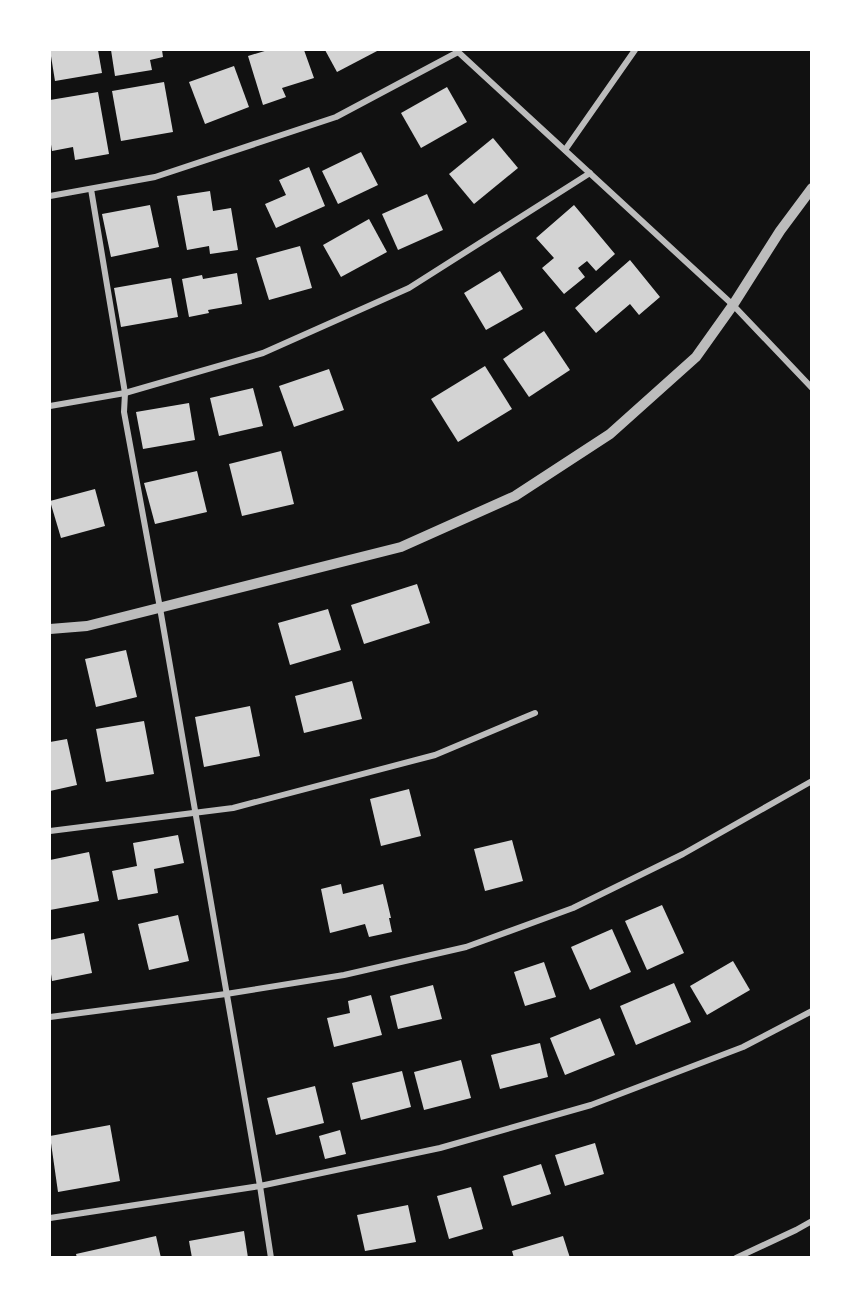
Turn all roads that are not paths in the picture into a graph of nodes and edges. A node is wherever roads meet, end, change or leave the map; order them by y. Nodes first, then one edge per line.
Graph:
1 (635, 50) edge
2 (457, 51) edge
3 (564, 150) junction
4 (590, 173) junction
5 (812, 188) edge
6 (91, 189) junction
7 (50, 196) edge
8 (733, 305) junction
9 (812, 388) edge
10 (125, 393) junction
11 (50, 406) edge
12 (160, 608) junction
13 (50, 629) edge
14 (536, 713) dead end
15 (812, 781) edge
16 (195, 812) junction
17 (50, 831) edge
18 (226, 994) junction
19 (812, 1011) edge
20 (50, 1017) edge
21 (260, 1186) junction
22 (50, 1218) edge
23 (812, 1221) edge
24 (271, 1257) edge
25 (736, 1257) edge

1 - 3 street
2 - 3 street
2 - 6 street
3 - 4 street
4 - 8 street
4 - 10 street
5 - 8 street
6 - 7 street
6 - 10 street
8 - 9 street
8 - 12 street
10 - 11 street
10 - 12 street
12 - 13 street
12 - 16 street
14 - 16 street
15 - 18 street
16 - 17 street
16 - 18 street
18 - 20 street
18 - 21 street
19 - 21 street
21 - 22 street
21 - 24 street
23 - 25 street

